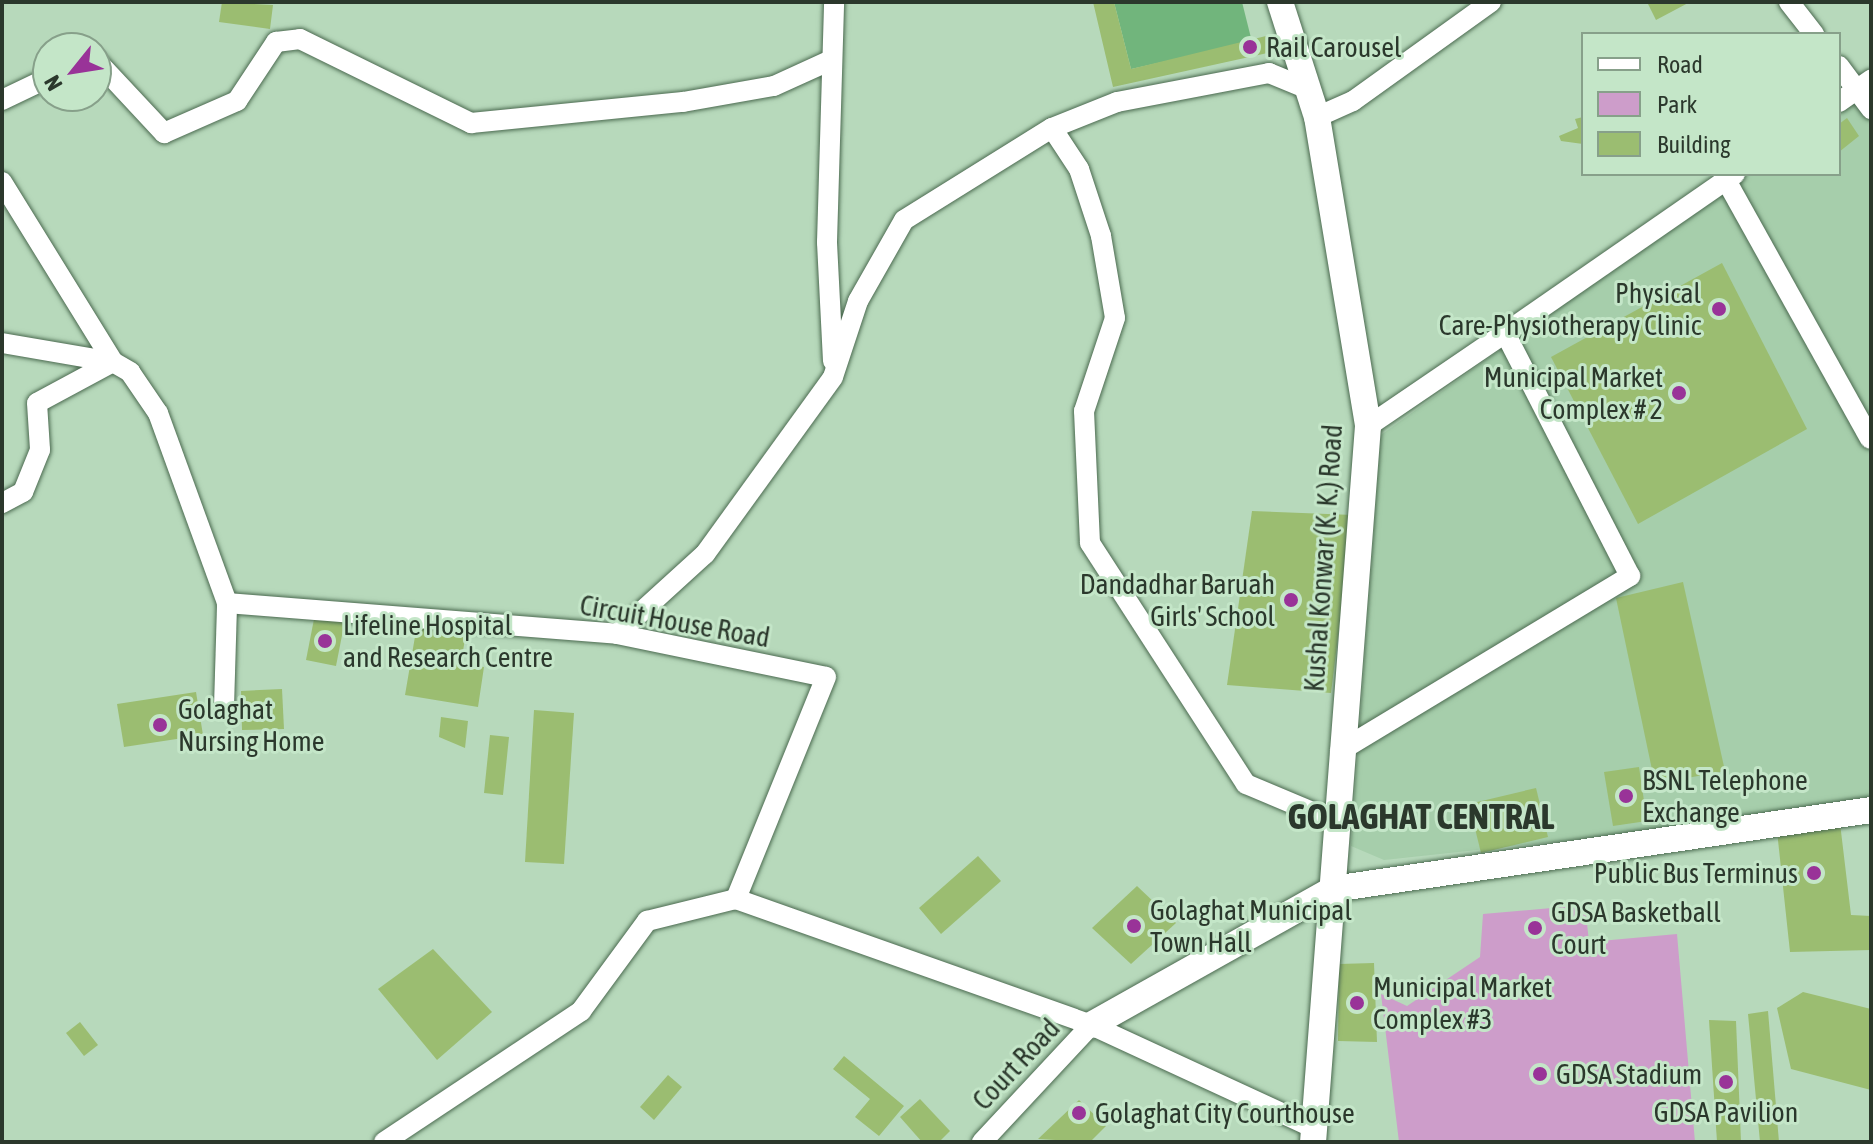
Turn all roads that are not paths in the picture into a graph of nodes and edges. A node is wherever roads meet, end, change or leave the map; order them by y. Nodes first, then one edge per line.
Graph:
1 (834, 2) edge
2 (1280, 2) edge
3 (1491, 2) edge
4 (1789, 2) edge
5 (1812, 32) edge
6 (1294, 41) junction
7 (829, 61) junction
8 (1841, 68) edge
9 (1269, 73) junction
10 (112, 77) edge
11 (1864, 85) edge
12 (32, 86) edge
13 (1308, 89) junction
14 (2, 100) edge
15 (1841, 101) edge
16 (1871, 109) edge
17 (1317, 117) junction
18 (1052, 128) junction
19 (1731, 177) edge
20 (2, 182) edge
21 (1505, 333) junction
22 (2, 343) edge
23 (113, 362) junction
24 (833, 377) junction
25 (1368, 426) junction
26 (1870, 439) edge
27 (2, 503) edge
28 (227, 603) junction
29 (617, 634) junction
30 (224, 707) dead end
31 (1340, 751) junction
32 (1871, 810) edge
33 (1334, 821) junction
34 (1333, 889) junction
35 (736, 899) junction
36 (1091, 1025) junction
37 (1313, 1135) edge
38 (384, 1142) edge
39 (982, 1142) edge

1 - 7 street
2 - 6 main road, Kushal Konwar (K. K.) Road
3 - 17 street
4 - 5 street
6 - 9 street
6 - 13 main road, Kushal Konwar (K. K.) Road
7 - 10 street
7 - 24 street
8 - 11 street
9 - 13 street
9 - 18 street
11 - 15 street
11 - 16 street
12 - 14 street
13 - 17 main road, Kushal Konwar (K. K.) Road
17 - 25 main road, Kushal Konwar (K. K.) Road
18 - 24 street
18 - 33 street
19 - 21 street
19 - 26 street
20 - 23 street
21 - 25 street
21 - 31 street
22 - 23 street
23 - 27 street
23 - 28 street
24 - 29 street
25 - 31 main road, Kushal Konwar (K. K.) Road
28 - 29 street, Circuit House Road
28 - 30 street
29 - 35 street, Circuit House Road
31 - 33 main road, Kushal Konwar (K. K.) Road
32 - 34 main road
33 - 34 main road, Kushal Konwar (K. K.) Road
34 - 36 main road
34 - 37 main road, Kushal Konwar (K. K.) Road
35 - 36 street
35 - 38 street
36 - 37 street
36 - 39 street, Court Road

